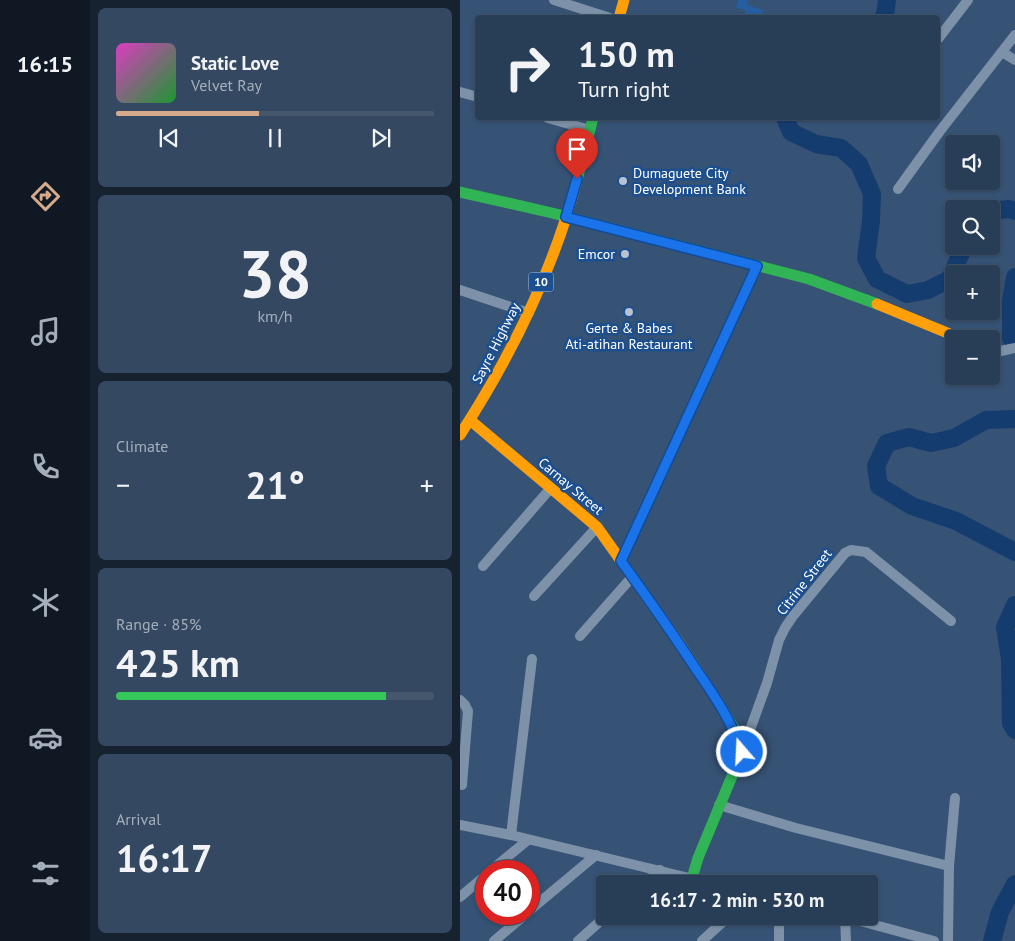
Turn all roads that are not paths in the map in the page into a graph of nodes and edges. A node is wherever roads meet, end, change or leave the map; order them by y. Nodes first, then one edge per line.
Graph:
1 (554, 0) edge
2 (624, 0) edge
3 (968, 0) edge
4 (601, 15) edge
5 (620, 15) edge
6 (1015, 35) edge
7 (940, 36) edge
8 (1002, 52) junction
9 (1015, 60) edge
10 (460, 92) edge
11 (475, 96) edge
12 (555, 120) edge
13 (592, 120) edge
14 (590, 130) junction
15 (898, 189) dead end
16 (460, 192) edge
17 (566, 217) junction
18 (757, 266) junction
19 (460, 290) edge
20 (529, 312) junction
21 (945, 332) edge
22 (1015, 348) edge
23 (1000, 351) edge
24 (470, 420) junction
25 (460, 435) edge
26 (550, 489) junction
27 (597, 528) junction
28 (621, 561) junction
29 (483, 566) dead end
30 (632, 577) junction
31 (534, 596) dead end
32 (951, 621) dead end
33 (580, 636) dead end
34 (532, 659) dead end
35 (460, 700) edge
36 (742, 752) junction
37 (462, 785) dead end
38 (956, 798) dead end
39 (719, 805) junction
40 (460, 825) edge
41 (511, 835) junction
42 (528, 840) junction
43 (596, 855) junction
44 (503, 860) edge
45 (949, 866) junction
46 (660, 870) junction
47 (654, 875) edge
48 (680, 875) edge
49 (693, 875) edge
50 (475, 884) edge
51 (460, 897) edge
52 (540, 902) edge
53 (513, 925) edge
54 (596, 925) edge
55 (719, 925) edge
56 (779, 925) edge
57 (845, 925) edge
58 (868, 925) edge
59 (907, 938) edge
60 (494, 941) edge
61 (578, 941) edge
62 (702, 941) edge
63 (779, 941) edge
64 (846, 941) edge
65 (934, 941) edge
66 (948, 941) edge

1 - 4 street
2 - 5 main road
3 - 7 street
6 - 8 street
8 - 9 street
8 - 15 street
10 - 11 street
12 - 14 street
13 - 14 main road, Sayre Highway / 10
14 - 17 main road, Sayre Highway / 10
16 - 17 main road
17 - 18 main road
17 - 20 main road, Sayre Highway / 10
18 - 21 main road
18 - 28 street
19 - 20 street
20 - 24 main road, Sayre Highway / 10
22 - 23 street
24 - 25 main road, Sayre Highway / 10
24 - 26 main road, Carnay Street
26 - 27 main road, Carnay Street
26 - 29 street
27 - 28 main road, Carnay Street
27 - 31 street
28 - 30 main road, Carnay Street
30 - 33 street
30 - 36 main road, Carnay Street
32 - 36 street, Citrine Street
34 - 41 street
35 - 37 street
36 - 39 main road
38 - 45 street
39 - 45 street
39 - 49 main road
40 - 41 street
41 - 42 street
42 - 43 street
42 - 44 street
43 - 46 street
43 - 52 street
45 - 66 street
46 - 47 street
46 - 48 street
50 - 51 street
53 - 60 street
54 - 61 street
55 - 62 street
56 - 63 street
57 - 64 street
58 - 59 street
59 - 65 street

